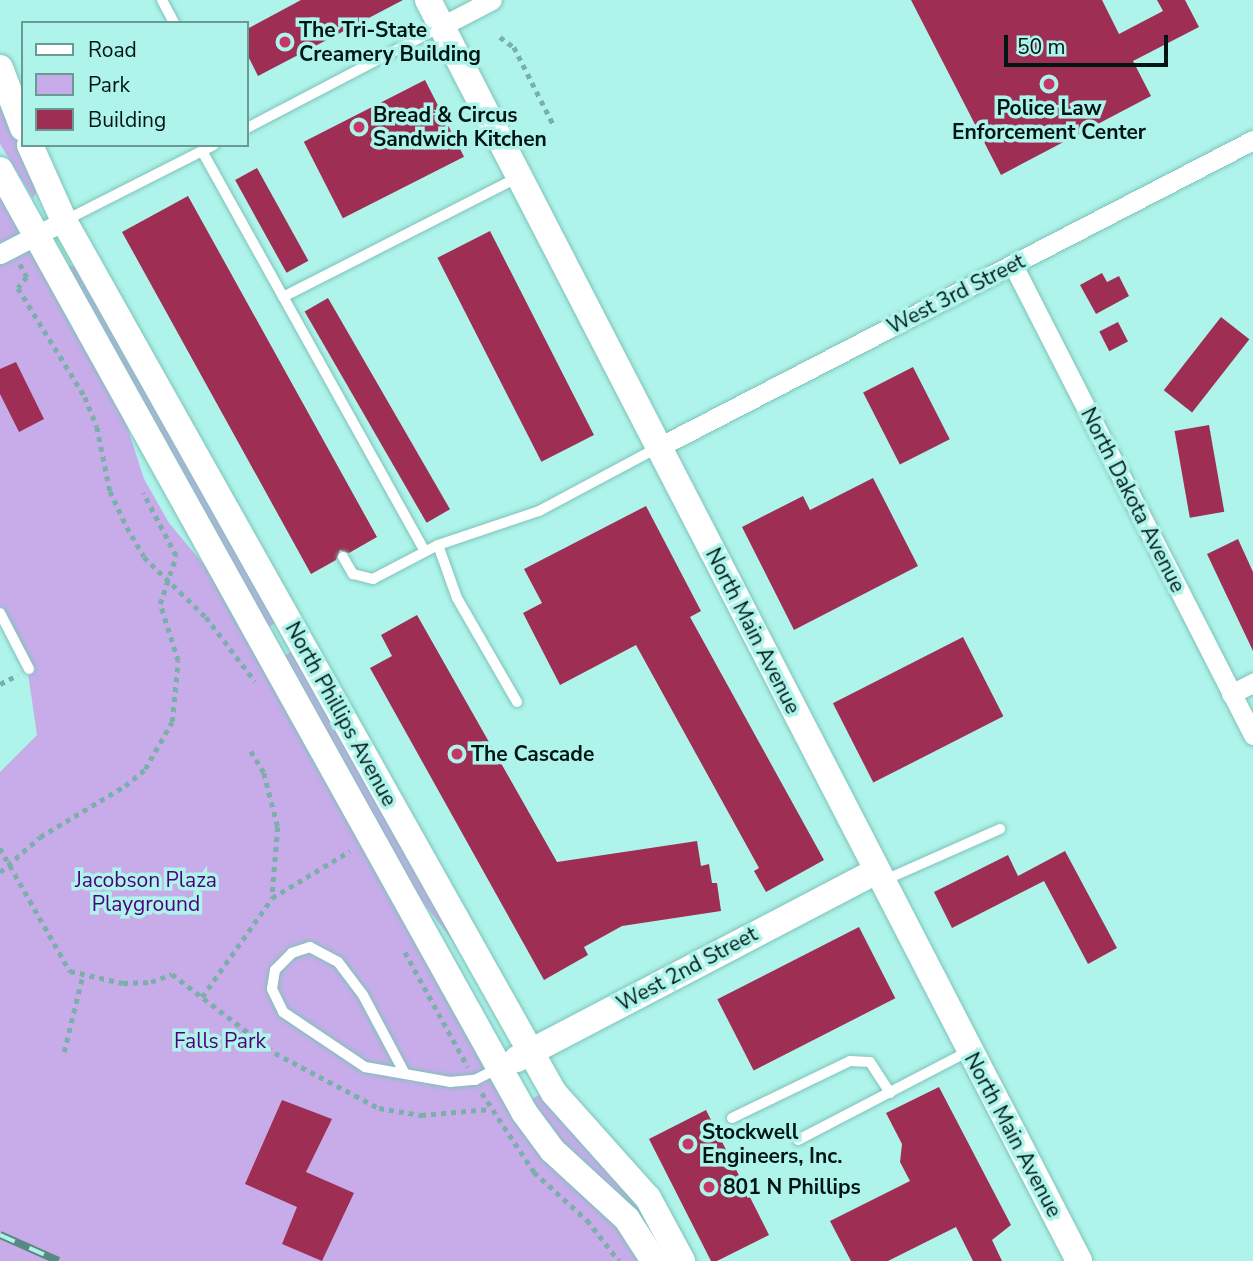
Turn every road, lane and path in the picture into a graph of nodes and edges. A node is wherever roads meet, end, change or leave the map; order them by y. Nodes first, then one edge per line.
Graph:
1 (162, 0) edge
2 (428, 0) edge
3 (492, 0) edge
4 (173, 21) edge
5 (442, 26) junction
6 (500, 37) dead end
7 (0, 68) edge
8 (21, 123) edge
9 (554, 126) dead end
10 (248, 127) edge
11 (1253, 140) edge
12 (31, 147) edge
13 (210, 147) edge
14 (202, 151) junction
15 (0, 170) edge
16 (520, 177) junction
17 (64, 221) junction
18 (15, 246) edge
19 (1013, 265) junction
20 (283, 298) junction
21 (659, 447) junction
22 (143, 493) dead end
23 (438, 545) junction
24 (425, 551) junction
25 (342, 557) dead end
26 (167, 581) junction
27 (0, 613) edge
28 (29, 669) dead end
29 (1253, 683) edge
30 (263, 693) dead end
31 (1231, 694) junction
32 (517, 702) dead end
33 (1253, 736) edge
34 (251, 751) dead end
35 (1000, 829) dead end
36 (343, 839) dead end
37 (0, 848) edge
38 (350, 851) junction
39 (9, 863) junction
40 (356, 863) dead end
41 (0, 872) edge
42 (878, 877) junction
43 (272, 898) junction
44 (402, 947) dead end
45 (83, 974) junction
46 (202, 997) junction
47 (969, 1051) junction
48 (64, 1052) dead end
49 (530, 1052) junction
50 (499, 1068) junction
51 (405, 1074) junction
52 (475, 1080) junction
53 (890, 1093) junction
54 (732, 1118) dead end
55 (798, 1140) dead end
56 (654, 1261) edge
57 (682, 1261) edge
58 (1079, 1261) edge

1 - 4 lane
2 - 5 street, North Main Avenue
3 - 5 street
5 - 10 lane
5 - 16 street, North Main Avenue
6 - 9 path
7 - 8 street
11 - 19 street, West 3rd Street
12 - 17 street, North Phillips Avenue
13 - 14 lane
14 - 17 lane
14 - 20 lane
15 - 18 street, North Phillips Avenue
16 - 20 lane
16 - 21 street, North Main Avenue
17 - 18 street
17 - 49 street, North Phillips Avenue
18 - 26 path
18 - 50 street, North Phillips Avenue
19 - 21 street, West 3rd Street
19 - 31 street, North Dakota Avenue
20 - 24 lane
21 - 23 lane
21 - 42 street, North Main Avenue
22 - 26 path
23 - 24 lane
23 - 32 lane
24 - 25 lane
26 - 30 path
26 - 39 path
27 - 28 lane
29 - 31 street
31 - 33 street, North Dakota Avenue
34 - 43 path
35 - 42 lane
36 - 38 path
37 - 39 path
38 - 40 path
38 - 43 path
39 - 41 path
39 - 45 path
42 - 47 street, North Main Avenue
42 - 49 street, West 2nd Street
43 - 46 path
44 - 52 path
45 - 46 path
45 - 48 path
46 - 52 path
47 - 53 lane
47 - 58 street, North Main Avenue
49 - 50 street, West 2nd Street
49 - 57 street, North Phillips Avenue
50 - 52 lane
50 - 56 street, North Phillips Avenue
51 - 51 lane
51 - 52 lane
53 - 54 lane
53 - 55 lane

